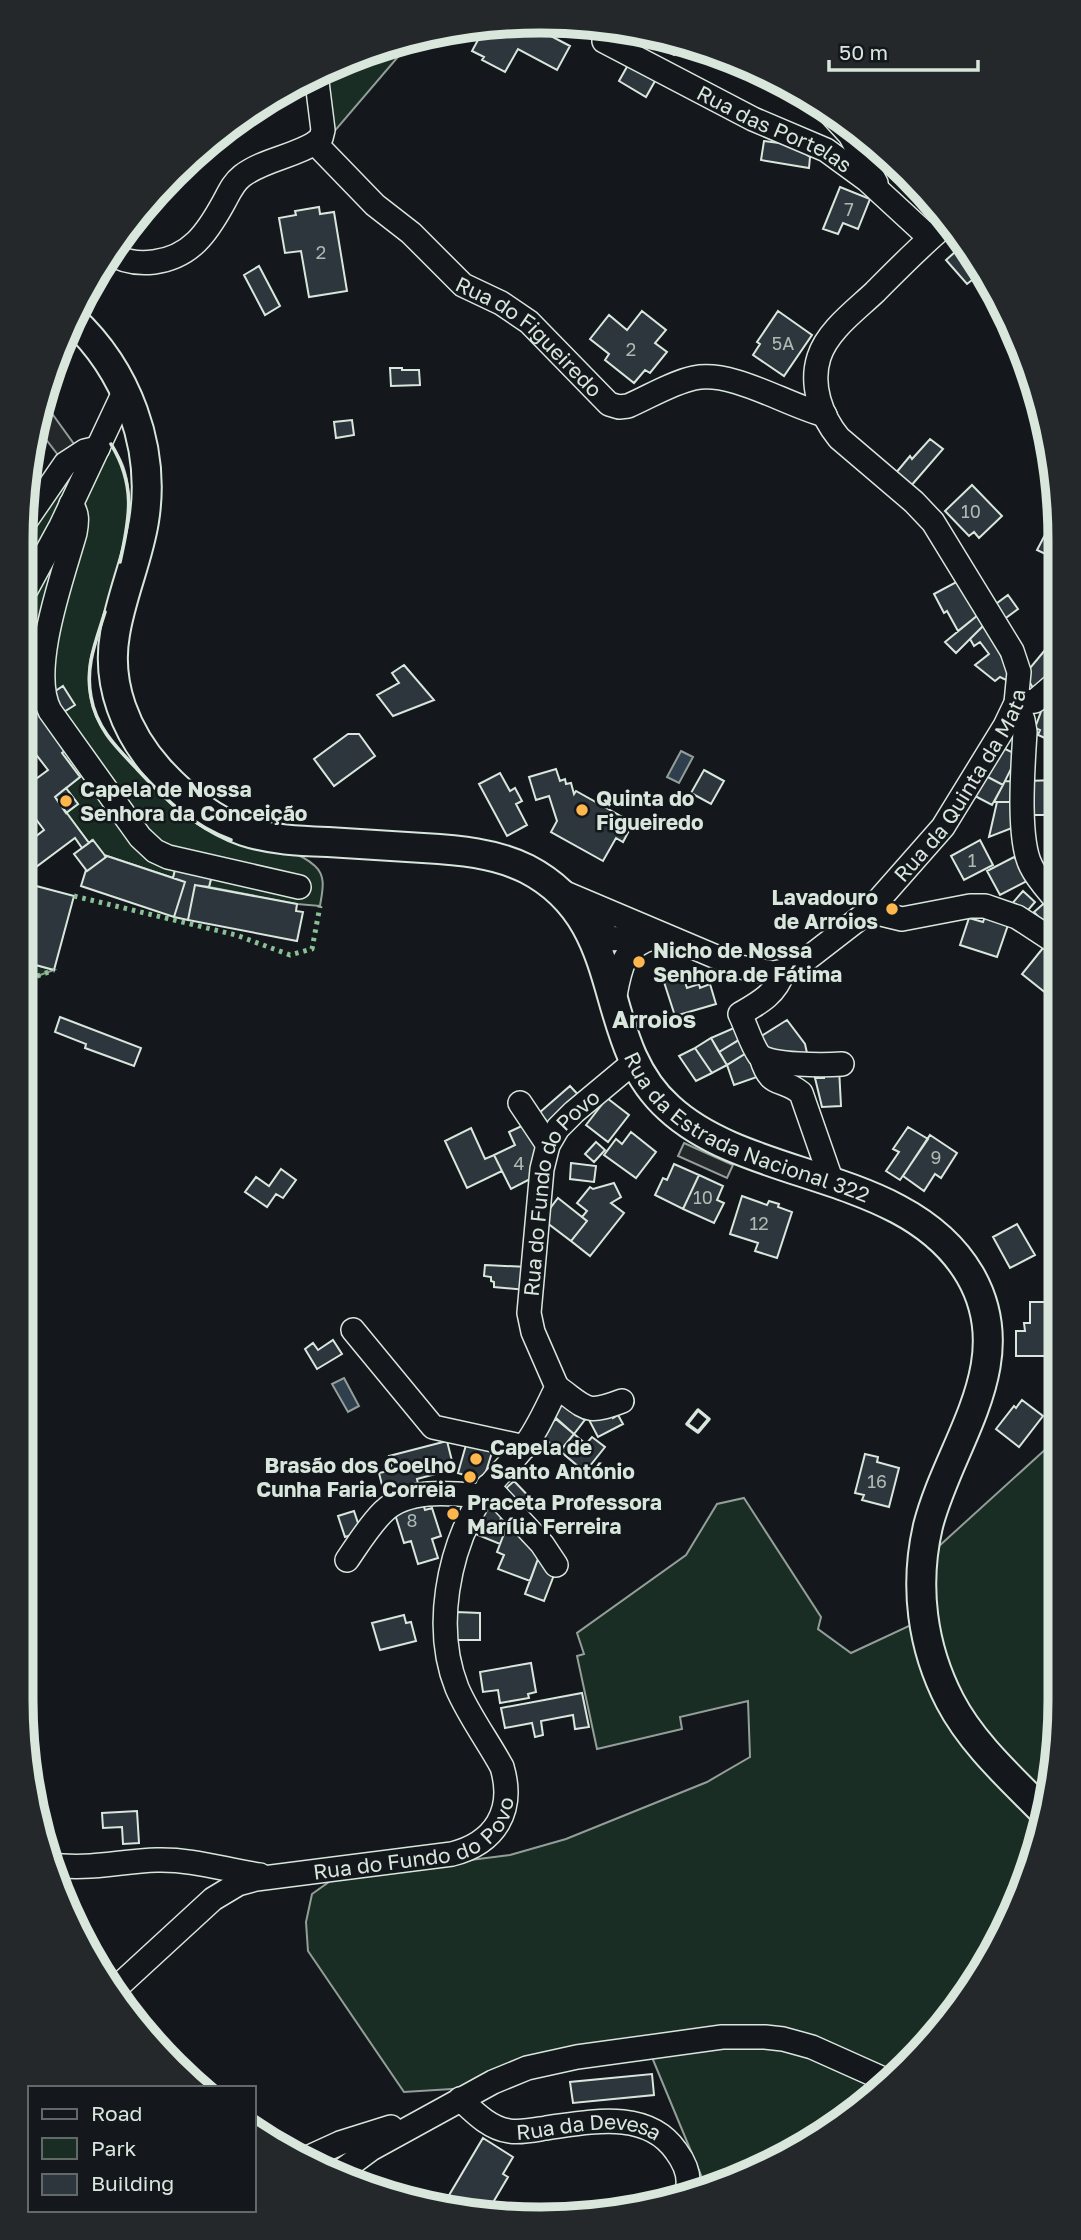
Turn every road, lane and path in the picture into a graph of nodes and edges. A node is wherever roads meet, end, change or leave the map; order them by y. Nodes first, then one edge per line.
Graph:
1 (604, 41) dead end
2 (317, 85) edge
3 (853, 142) edge
4 (315, 143) junction
5 (880, 192) junction
6 (941, 229) edge
7 (930, 238) junction
8 (120, 258) edge
9 (80, 328) edge
10 (125, 390) junction
11 (825, 415) junction
12 (98, 448) junction
13 (71, 504) junction
14 (34, 509) edge
15 (33, 576) edge
16 (1048, 690) edge
17 (1016, 704) junction
18 (299, 887) dead end
19 (554, 888) junction
20 (1048, 889) edge
21 (869, 911) junction
22 (638, 924) junction
23 (1048, 937) edge
24 (594, 939) junction
25 (671, 940) junction
26 (783, 972) junction
27 (614, 1001) junction
28 (761, 1058) junction
29 (634, 1062) junction
30 (842, 1064) dead end
31 (520, 1103) dead end
32 (548, 1145) junction
33 (832, 1182) junction
34 (353, 1330) dead end
35 (557, 1387) junction
36 (622, 1401) dead end
37 (524, 1447) junction
38 (485, 1491) junction
39 (347, 1560) dead end
40 (556, 1565) dead end
41 (1036, 1804) edge
42 (61, 1865) edge
43 (274, 1877) junction
44 (121, 1984) edge
45 (880, 2077) edge
46 (465, 2096) junction
47 (434, 2114) junction
48 (316, 2154) edge
49 (346, 2168) edge
50 (687, 2185) edge

1 - 5 street, Rua das Portelas
2 - 4 street
3 - 5 street
4 - 8 street
4 - 11 street, Rua do Figueiredo
5 - 7 street, Rua das Portelas
6 - 7 street, Rua da Quinta da Mata
7 - 11 street, Rua da Quinta da Mata
9 - 10 main road, Rua da Estrada Nacional 322
10 - 12 street
10 - 19 main road, Rua da Estrada Nacional 322
11 - 17 street, Rua da Quinta da Mata
12 - 13 street
12 - 14 street
13 - 15 street
13 - 18 street
16 - 17 street
17 - 20 street
17 - 21 street, Rua da Quinta da Mata
19 - 22 street
19 - 24 main road, Rua da Estrada Nacional 322
21 - 23 street
21 - 26 street, Rua da Quinta da Mata
22 - 24 street
22 - 25 street
24 - 25 street
24 - 27 main road, Rua da Estrada Nacional 322
25 - 26 street
25 - 27 street
26 - 28 street
27 - 29 main road, Rua da Estrada Nacional 322
28 - 30 street
28 - 33 street
29 - 32 street, Rua do Fundo do Povo
29 - 33 main road, Rua da Estrada Nacional 322
31 - 32 street
32 - 35 street, Rua do Fundo do Povo
33 - 41 main road, Rua da Estrada Nacional 322
34 - 37 street
35 - 36 street
35 - 37 street, Rua do Fundo do Povo
37 - 38 street, Rua do Fundo do Povo
38 - 39 street
38 - 40 street
38 - 43 street, Rua do Fundo do Povo
42 - 43 street
43 - 44 street, Rua do Fundo do Povo
45 - 46 street
46 - 47 street
46 - 50 street, Rua da Devesa
47 - 48 street
47 - 49 street

